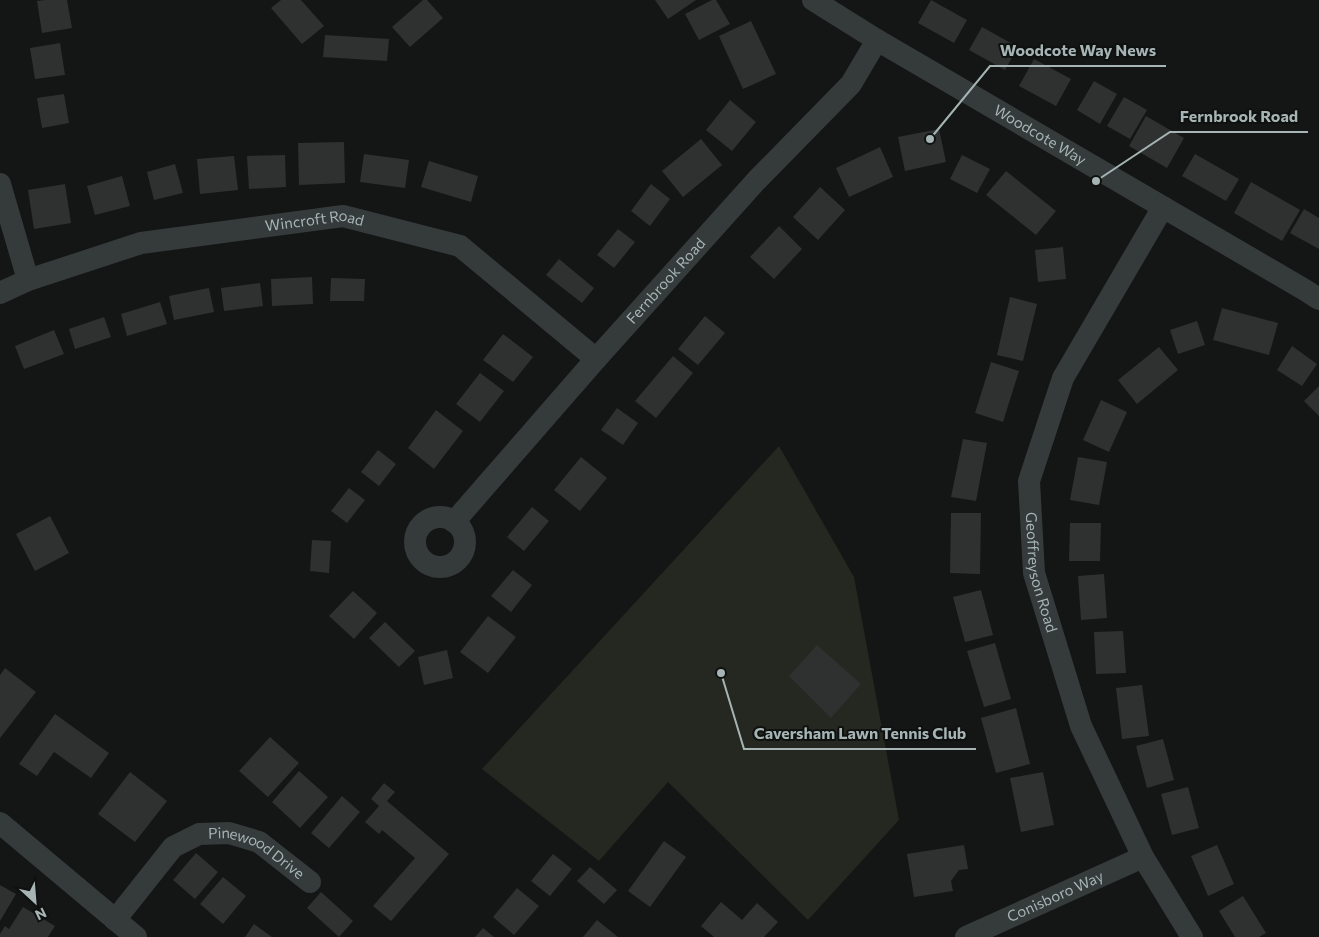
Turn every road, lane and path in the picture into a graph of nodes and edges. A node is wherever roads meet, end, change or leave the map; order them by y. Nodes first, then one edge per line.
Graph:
1 (813, 0) edge
2 (877, 40) junction
3 (0, 184) edge
4 (1163, 207) junction
5 (28, 280) junction
6 (0, 293) edge
7 (1319, 299) edge
8 (596, 359) junction
9 (454, 522) dead end
10 (0, 823) edge
11 (1143, 857) junction
12 (310, 882) dead end
13 (115, 920) junction
14 (136, 937) edge
15 (966, 937) edge
16 (1192, 937) edge

1 - 2 street, Woodcote Way
2 - 4 street, Woodcote Way
2 - 8 street, Fernbrook Road
3 - 5 street
4 - 7 street, Woodcote Way
4 - 11 street, Geoffreyson Road
5 - 6 street, Wincroft Road
5 - 8 street, Wincroft Road
8 - 9 street, Fernbrook Road
10 - 13 street
11 - 15 street, Conisboro Way
11 - 16 street, Geoffreyson Road
12 - 13 street, Pinewood Drive
13 - 14 street

